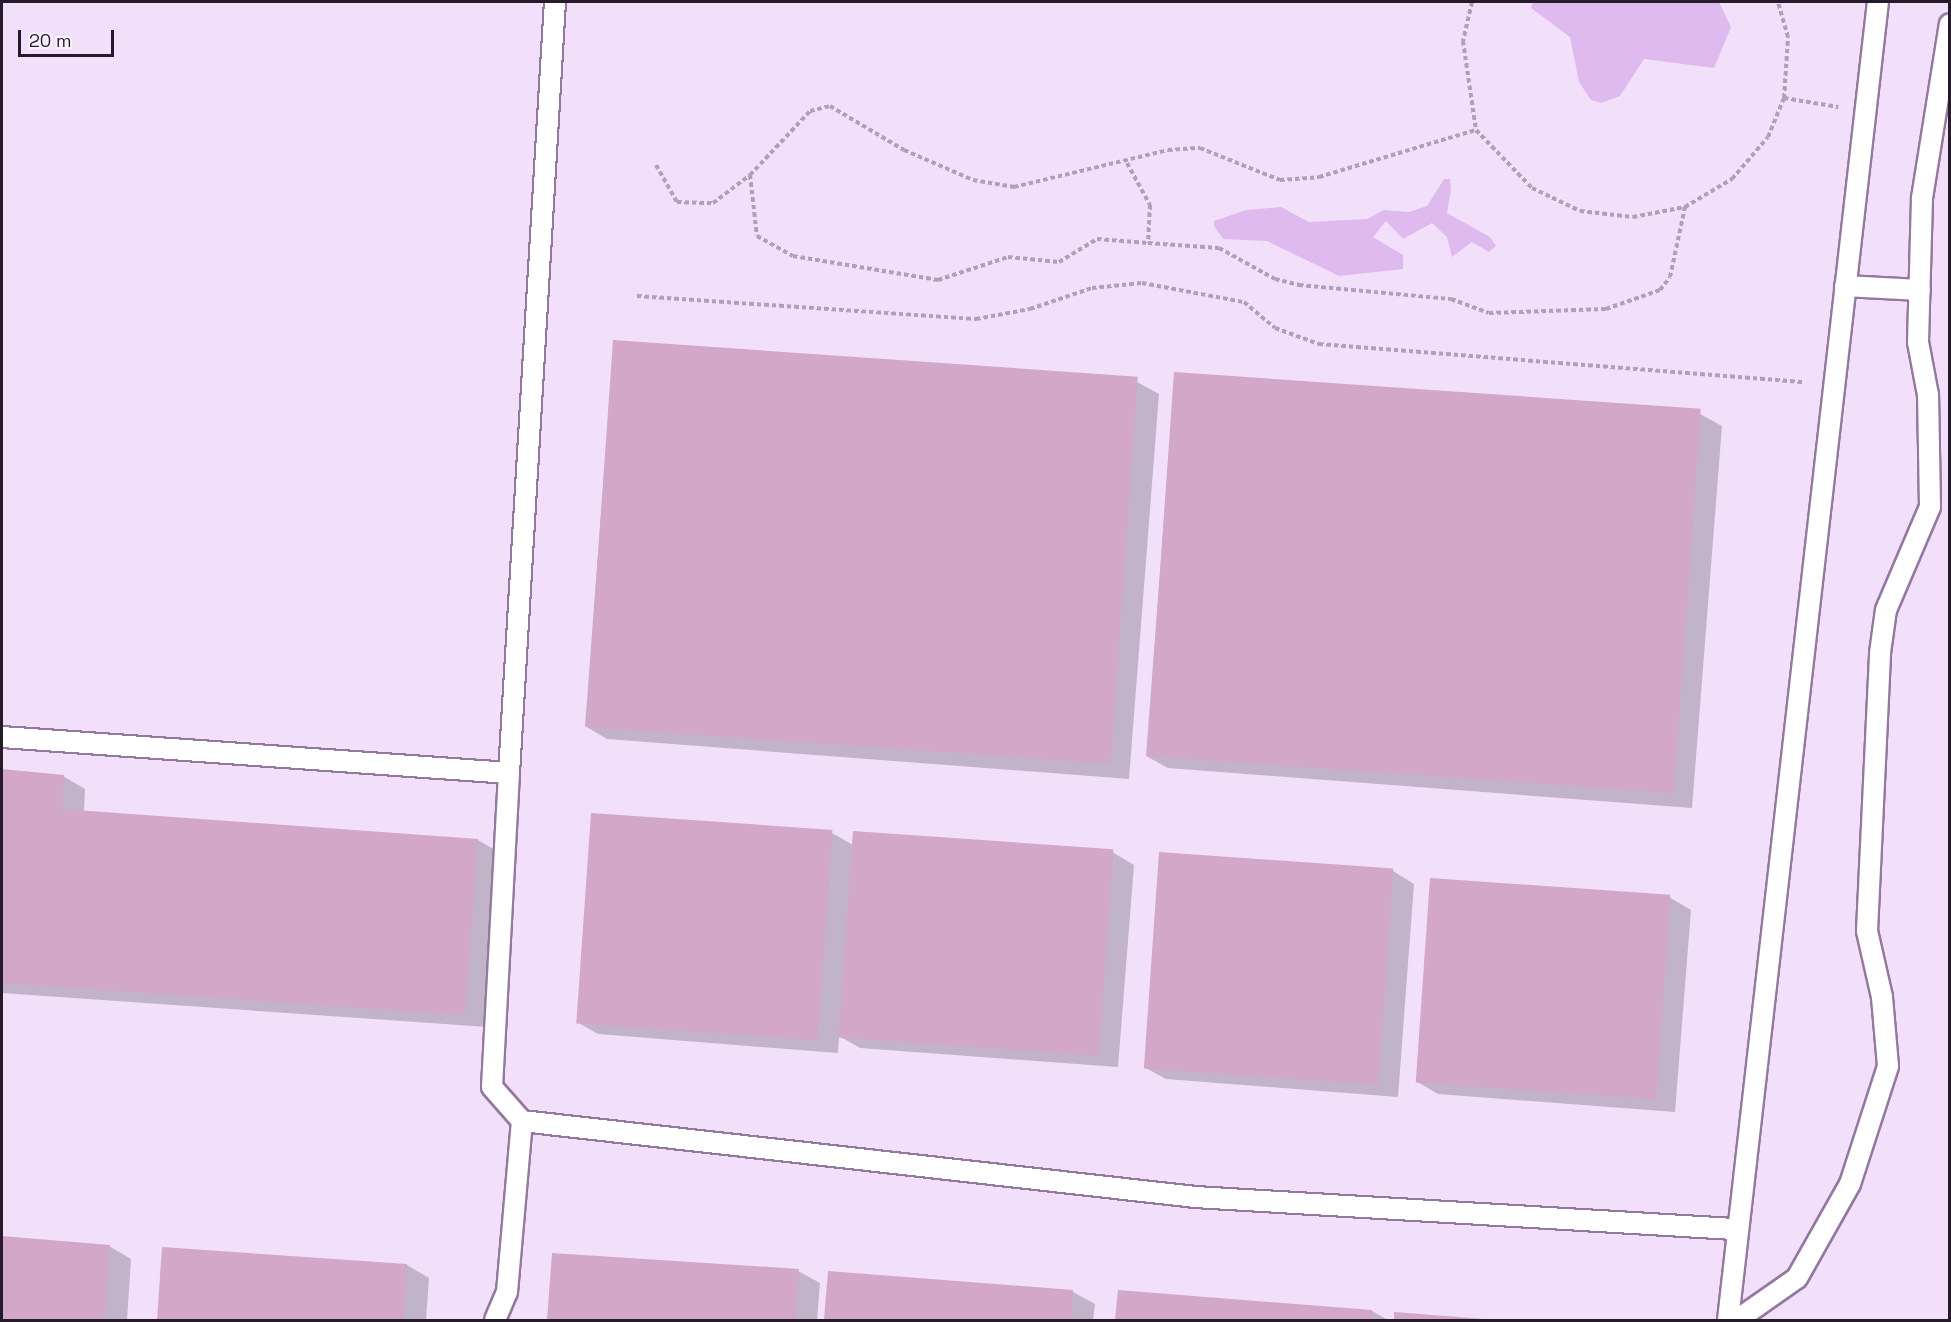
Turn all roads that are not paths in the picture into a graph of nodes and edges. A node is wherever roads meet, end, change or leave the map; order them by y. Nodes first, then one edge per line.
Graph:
1 (555, 2) edge
2 (1878, 2) edge
3 (1950, 24) edge
4 (1845, 286) junction
5 (1920, 290) junction
6 (2, 737) edge
7 (509, 773) junction
8 (522, 1121) junction
9 (1734, 1229) junction
10 (495, 1320) edge
11 (1728, 1320) edge
12 (1737, 1320) edge

1 - 7 lane
2 - 4 lane
3 - 5 lane
4 - 5 lane
4 - 9 lane
5 - 12 lane
6 - 7 lane
7 - 8 lane
8 - 9 lane
8 - 10 lane
9 - 11 lane

